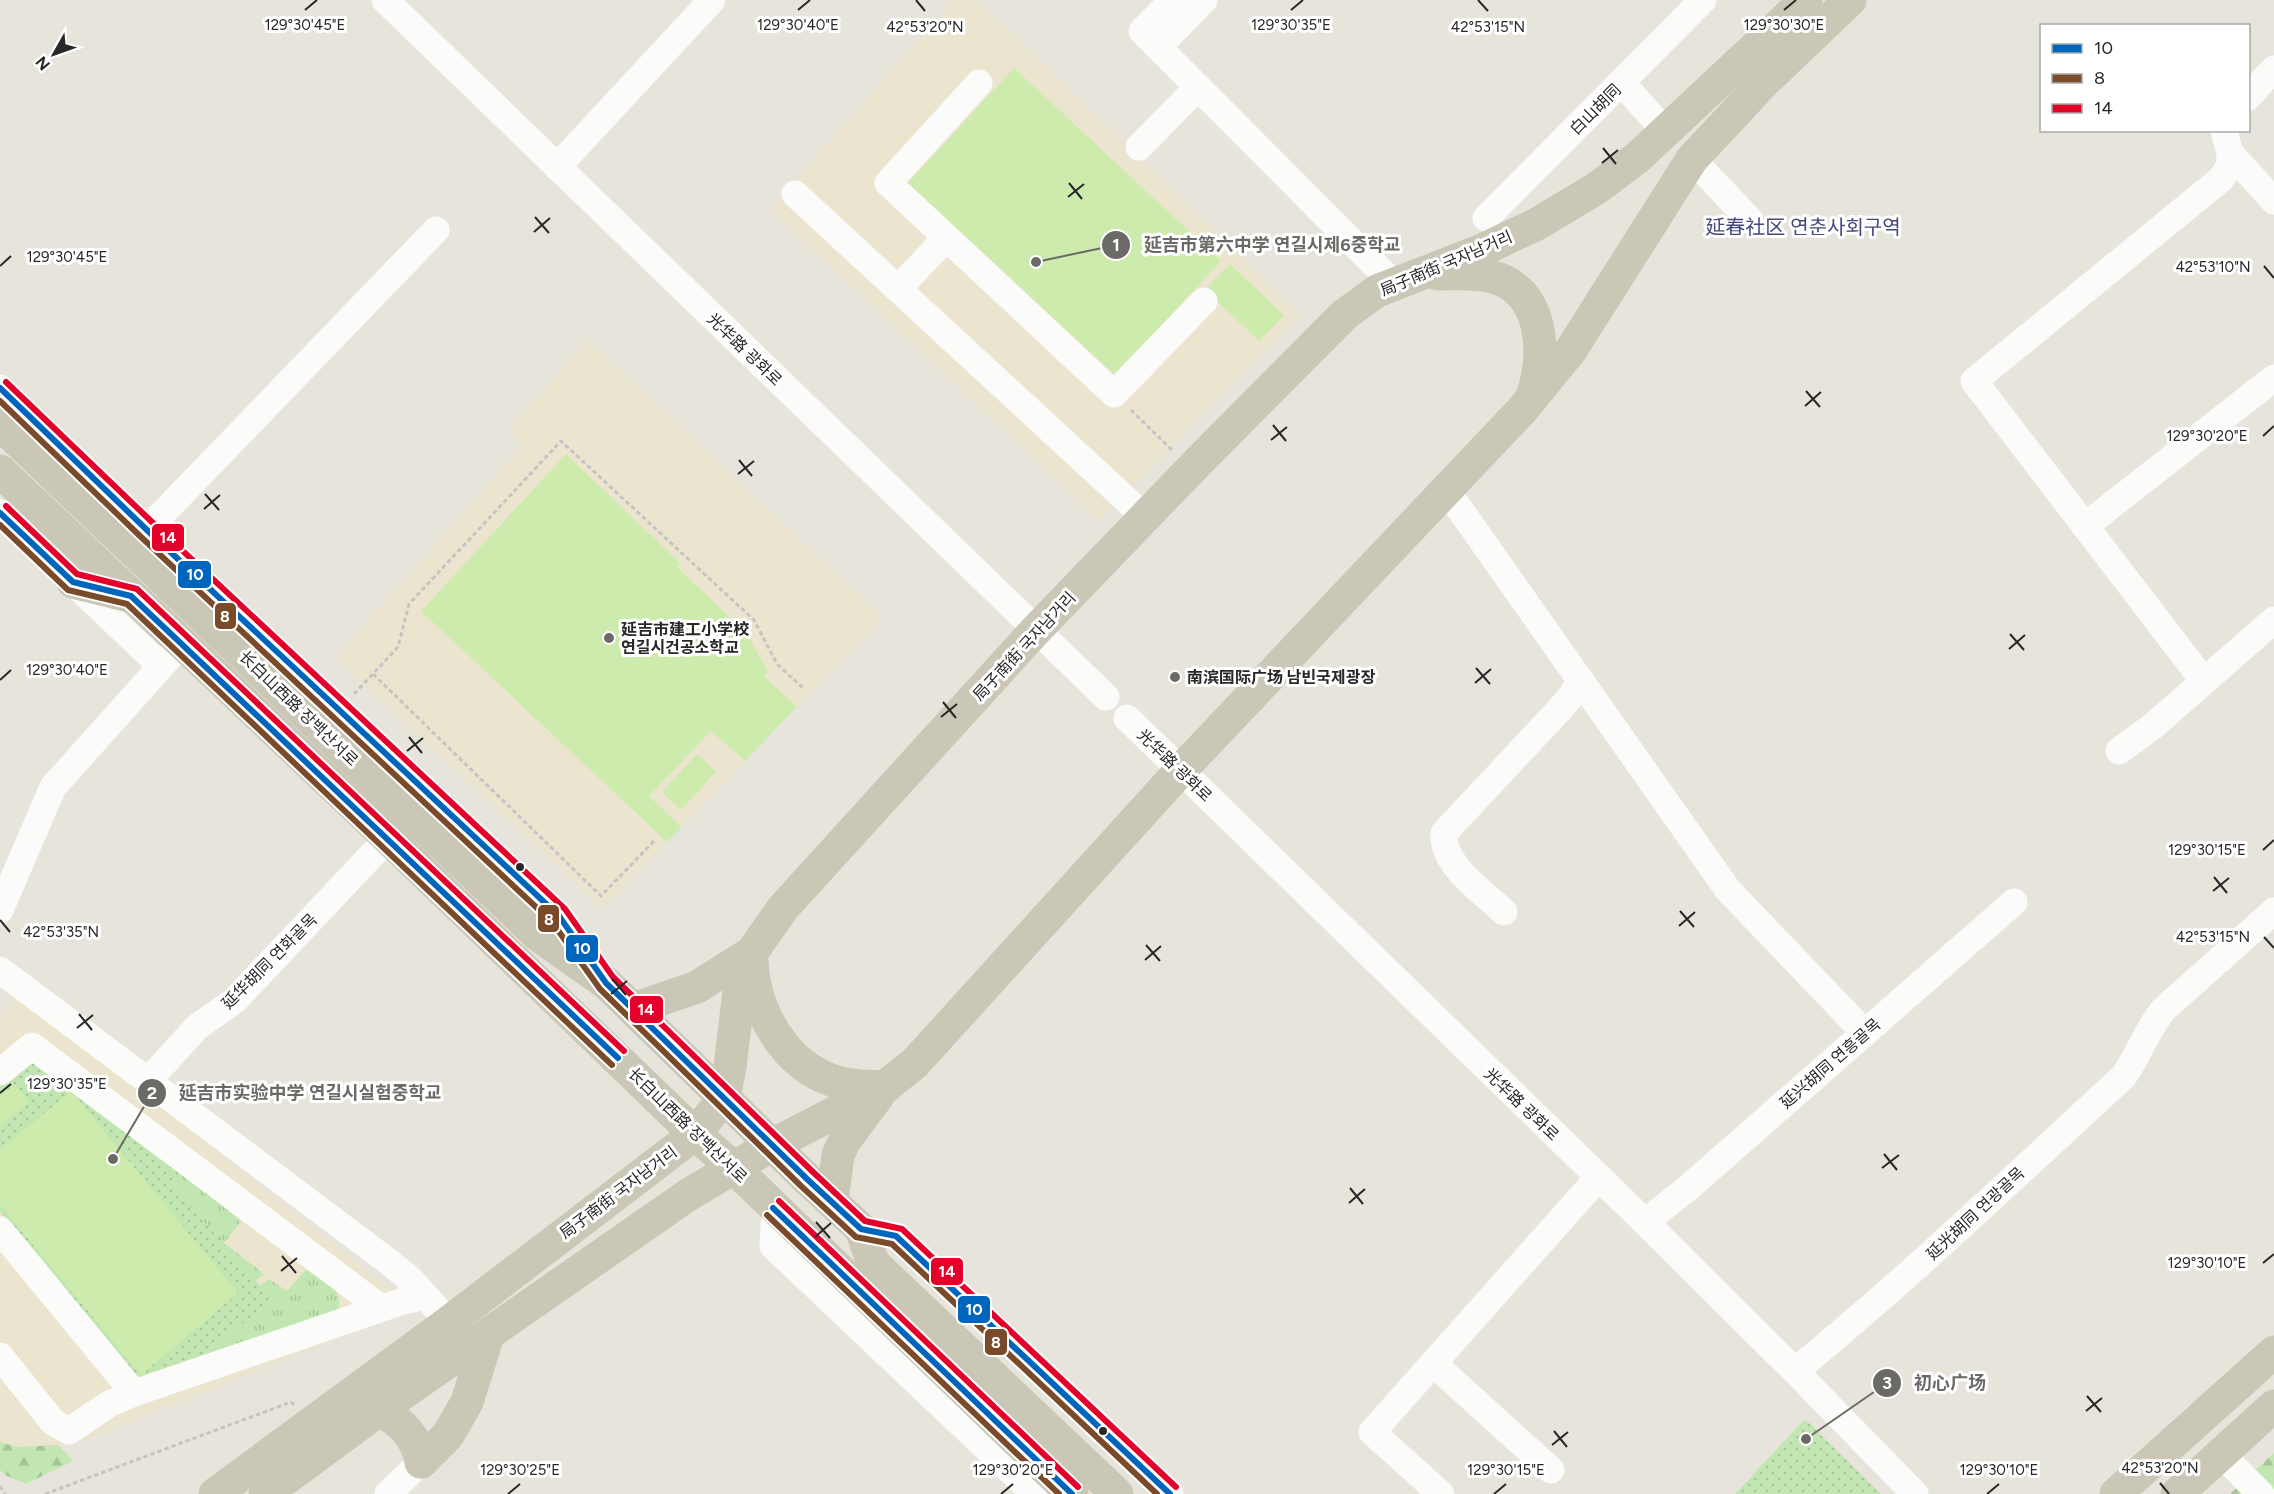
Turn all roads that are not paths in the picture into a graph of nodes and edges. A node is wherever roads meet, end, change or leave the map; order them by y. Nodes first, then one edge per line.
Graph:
1 (385, 0) edge
2 (712, 0) edge
3 (1173, 0) edge
4 (1204, 0) edge
5 (1703, 0) edge
6 (1806, 0) edge
7 (1850, 0) edge
8 (1158, 47) junction
9 (2274, 69) edge
10 (1621, 82) junction
11 (979, 83) dead end
12 (1198, 87) junction
13 (2250, 95) edge
14 (1665, 131) junction
15 (2228, 143) edge
16 (1139, 147) dead end
17 (1692, 159) junction
18 (557, 167) junction
19 (795, 194) dead end
20 (2274, 201) edge
21 (1486, 218) dead end
22 (1750, 220) dead end
23 (436, 230) dead end
24 (946, 238) junction
25 (1424, 273) junction
26 (1394, 284) junction
27 (898, 289) junction
28 (1204, 301) dead end
29 (2274, 378) edge
30 (0, 388) edge
31 (1531, 398) junction
32 (0, 424) edge
33 (0, 471) edge
34 (1447, 491) junction
35 (0, 513) edge
36 (1145, 518) junction
37 (2085, 526) junction
38 (139, 539) junction
39 (73, 582) junction
40 (131, 596) junction
41 (2274, 620) edge
42 (1036, 630) junction
43 (172, 654) junction
44 (1580, 680) junction
45 (2204, 680) junction
46 (1106, 697) dead end
47 (1127, 718) dead end
48 (2119, 752) dead end
49 (1181, 770) junction
50 (388, 838) junction
51 (2014, 902) dead end
52 (0, 910) edge
53 (2274, 910) edge
54 (1504, 912) dead end
55 (751, 953) junction
56 (0, 970) edge
57 (633, 1009) junction
58 (1865, 1032) junction
59 (0, 1072) edge
60 (148, 1081) junction
61 (885, 1087) junction
62 (724, 1098) junction
63 (694, 1134) junction
64 (772, 1145) junction
65 (733, 1167) junction
66 (1598, 1178) junction
67 (832, 1202) junction
68 (775, 1209) junction
69 (1645, 1222) junction
70 (861, 1229) junction
71 (0, 1230) edge
72 (425, 1296) junction
73 (381, 1308) junction
74 (449, 1322) junction
75 (488, 1335) junction
76 (2274, 1352) edge
77 (0, 1356) edge
78 (1434, 1364) junction
79 (1795, 1371) junction
80 (134, 1393) junction
81 (2274, 1406) edge
82 (379, 1410) junction
83 (2221, 1454) junction
84 (421, 1462) junction
85 (1551, 1470) dead end
86 (215, 1494) edge
87 (265, 1494) edge
88 (388, 1494) edge
89 (1035, 1494) edge
90 (1072, 1494) edge
91 (1117, 1494) edge
92 (1170, 1494) edge
93 (1441, 1494) edge
94 (1915, 1494) edge
95 (2116, 1494) edge
96 (2177, 1494) edge
97 (2261, 1494) edge

1 - 18 street, 光华路 광화로
2 - 18 street
3 - 8 street
4 - 8 street
5 - 10 street, 白山胡同
6 - 14 main road, 局子南街 국자남거리
7 - 17 main road
8 - 12 street
9 - 13 street
10 - 14 street
10 - 21 street, 白山胡同
11 - 24 street
12 - 16 street
12 - 26 street
14 - 25 main road, 局子南街 국자남거리
15 - 20 street
15 - 37 street
17 - 22 street
17 - 31 main road
18 - 42 street, 光华路 광화로
19 - 27 street
23 - 38 street
24 - 27 street
24 - 28 street
25 - 26 main road, 局子南街 국자남거리
25 - 31 main road
26 - 36 main road, 局子南街 국자남거리
27 - 36 street
29 - 37 street
30 - 38 street, 长白山西路 장백산서로
31 - 34 main road
32 - 38 main road, 长白山西路 장백산서로
33 - 40 main road, 长白山西路 장백산서로
34 - 44 street
34 - 49 main road
35 - 39 street
36 - 42 main road, 局子南街 국자남거리
37 - 45 street
38 - 57 main road, 长白山西路 장백산서로
39 - 40 main road
39 - 43 street
40 - 43 main road, 长白山西路 장백산서로
41 - 45 street
42 - 46 street, 光华路 광화로
42 - 55 main road, 局子南街 국자남거리
43 - 50 main road, 长白山西路 장백산서로
43 - 52 street
44 - 54 street
44 - 58 street
45 - 48 street
47 - 49 street, 光华路 광화로
49 - 61 main road
49 - 66 street, 光华路 광화로
50 - 60 street, 延华胡同 연화골목
50 - 63 main road, 长白山西路 장백산서로
51 - 58 street, 延兴胡同 연흥골목
53 - 79 street, 延光胡同 연광골목
55 - 57 main road
55 - 61 main road
55 - 62 main road, 局子南街 국자남거리
56 - 60 street
57 - 62 main road, 长白山西路 장백산서로
58 - 69 street, 延兴胡同 연흥골목
59 - 73 street
60 - 72 street
61 - 64 main road
61 - 67 main road
62 - 63 main road, 局子南街 국자남거리
62 - 64 main road, 长白山西路 장백산서로
63 - 65 main road, 长白山西路 장백산서로
63 - 74 main road, 局子南街 국자남거리
64 - 65 main road
64 - 67 main road, 长白山西路 장백산서로
65 - 68 main road, 长白山西路 장백산서로
65 - 75 main road
66 - 69 street, 光华路 광화로
66 - 78 street
67 - 70 main road, 长白山西路 장백산서로
68 - 89 street
68 - 90 main road, 长白山西路 장백산서로
69 - 79 street, 光华路 광화로
70 - 91 main road, 长白山西路 장백산서로
70 - 92 street
71 - 80 street
72 - 73 street
72 - 74 street
73 - 80 street
74 - 86 main road, 局子南街 국자남거리
75 - 82 main road
75 - 84 main road
76 - 95 main road
77 - 80 street
78 - 85 street
78 - 93 street
79 - 94 street, 光华路 광화로
81 - 83 main road
82 - 84 main road
82 - 87 main road
83 - 96 main road
83 - 97 street
84 - 88 street

